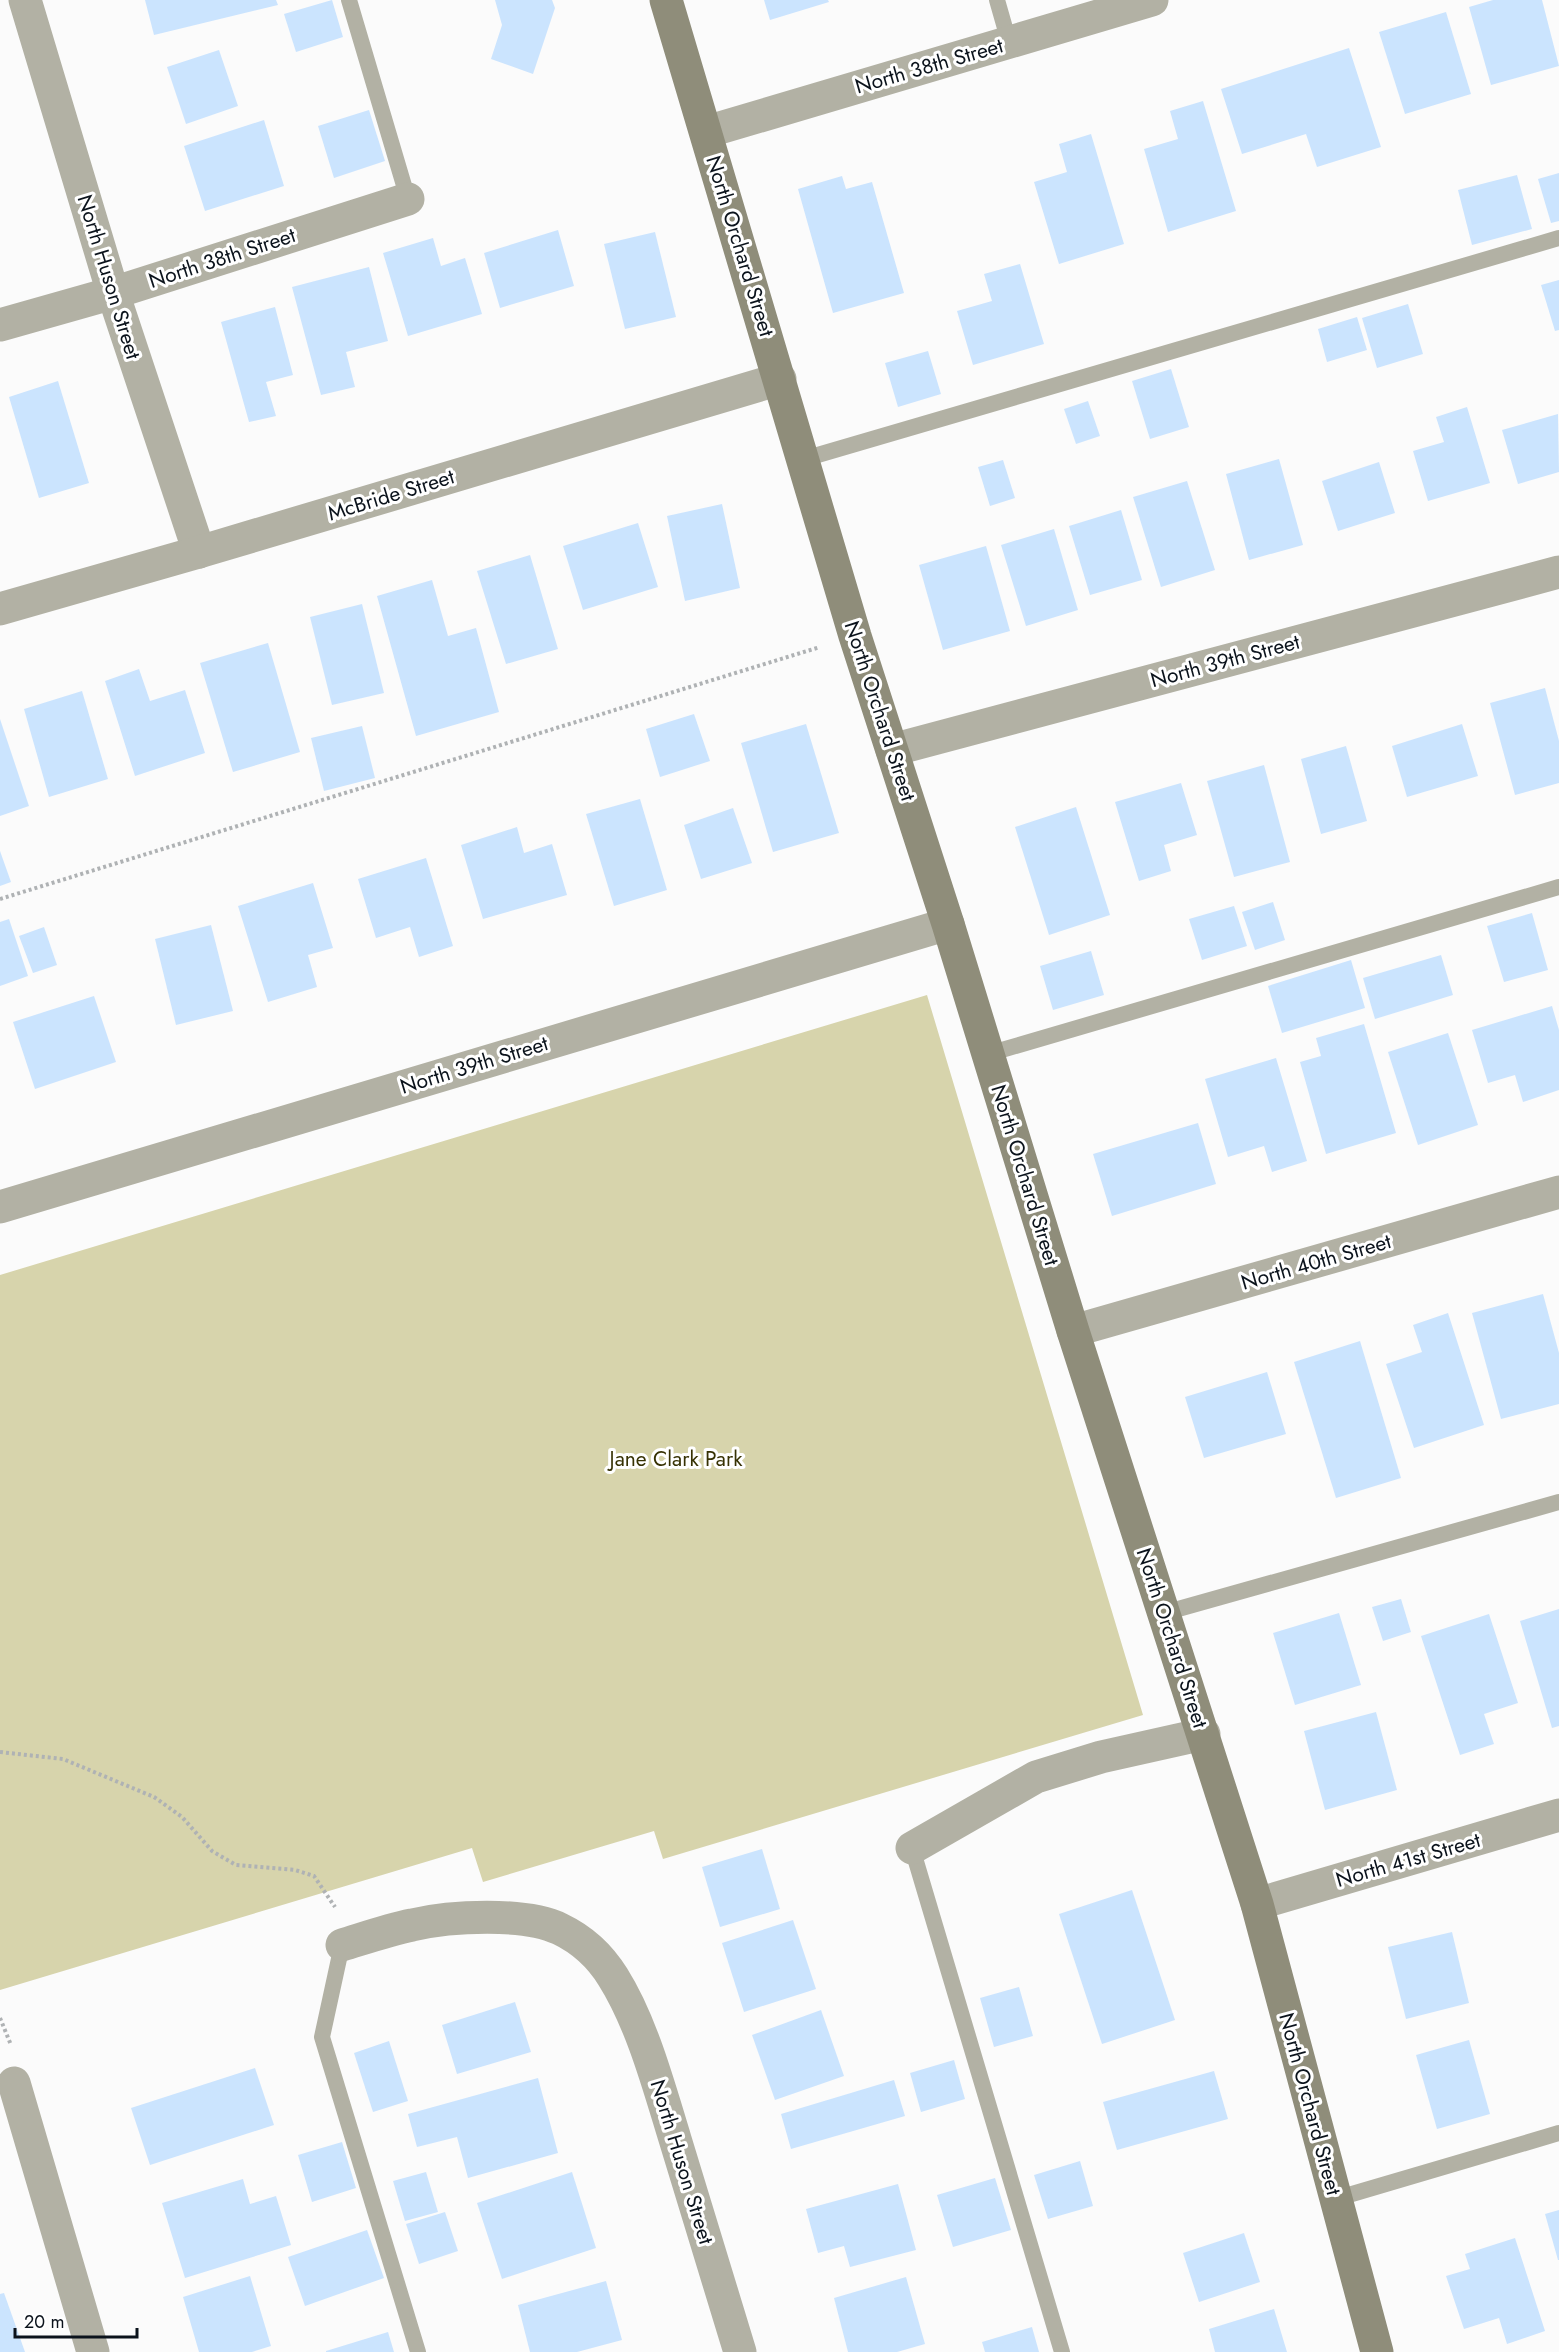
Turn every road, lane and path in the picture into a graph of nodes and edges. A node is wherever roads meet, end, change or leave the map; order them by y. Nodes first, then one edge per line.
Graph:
1 (26, 0) edge
2 (349, 0) edge
3 (666, 0) edge
4 (997, 0) edge
5 (1152, 0) edge
6 (1009, 42) junction
7 (706, 132) junction
8 (408, 199) joint
9 (1559, 238) edge
10 (113, 293) junction
11 (0, 324) edge
12 (780, 379) junction
13 (804, 459) junction
14 (199, 552) junction
15 (1559, 572) edge
16 (0, 609) edge
17 (855, 636) junction
18 (892, 750) junction
19 (1559, 887) edge
20 (0, 899) edge
21 (948, 924) junction
22 (988, 1053) junction
23 (1559, 1192) edge
24 (0, 1207) edge
25 (1073, 1331) junction
26 (1559, 1502) edge
27 (1164, 1613) junction
28 (1204, 1734) junction
29 (0, 1752) edge
30 (1559, 1815) edge
31 (912, 1848) joint
32 (1257, 1904) junction
33 (350, 1942) junction
34 (14, 2083) dead end
35 (1559, 2133) edge
36 (1335, 2199) junction
37 (93, 2352) edge
38 (418, 2352) edge
39 (740, 2352) edge
40 (1062, 2352) edge
41 (1377, 2352) edge

1 - 10 street, North Huson Street
2 - 8 lane
3 - 7 street, North Orchard Street
4 - 6 lane
5 - 6 street, North 38th Street
6 - 7 street, North 38th Street
7 - 12 street, North Orchard Street
8 - 10 street, North 38th Street
9 - 13 lane
10 - 11 street, North 38th Street
10 - 14 street, North Huson Street
12 - 13 street, North Orchard Street
12 - 14 street, McBride Street
13 - 17 street, North Orchard Street
14 - 16 street, McBride Street
15 - 18 street, North 39th Street
17 - 18 street, North Orchard Street
17 - 20 path
18 - 21 street, North Orchard Street
19 - 22 lane
21 - 22 street, North Orchard Street
21 - 24 street, North 39th Street
22 - 25 street, North Orchard Street
23 - 25 street, North 40th Street
25 - 27 street, North Orchard Street
26 - 27 lane
27 - 28 street, North Orchard Street
28 - 31 street
28 - 32 street, North Orchard Street
29 - 33 path
30 - 32 street, North 41st Street
31 - 40 lane
32 - 36 street, North Orchard Street
33 - 38 lane
33 - 39 street, North Huson Street
34 - 37 street
35 - 36 lane
36 - 41 street, North Orchard Street

